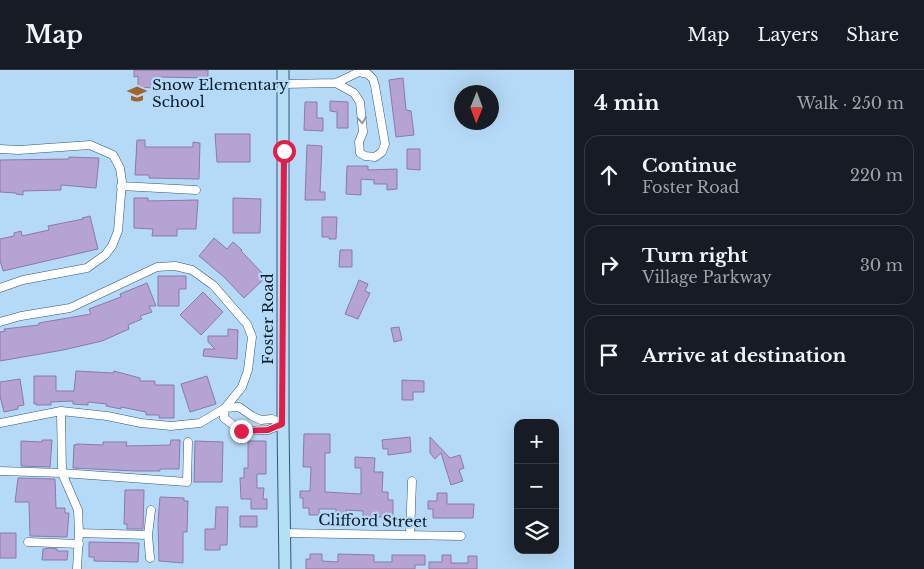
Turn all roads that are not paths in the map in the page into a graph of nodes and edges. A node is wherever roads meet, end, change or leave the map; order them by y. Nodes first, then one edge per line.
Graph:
1 (283, 70) edge
2 (336, 83) junction
3 (283, 84) junction
4 (0, 149) edge
5 (121, 186) junction
6 (196, 190) dead end
7 (0, 288) edge
8 (0, 322) edge
9 (225, 408) junction
10 (61, 411) junction
11 (0, 423) edge
12 (282, 424) junction
13 (188, 442) dead end
14 (0, 470) edge
15 (62, 473) junction
16 (412, 481) dead end
17 (151, 510) dead end
18 (79, 533) junction
19 (284, 533) junction
20 (148, 535) junction
21 (410, 535) junction
22 (460, 536) dead end
23 (28, 542) dead end
24 (79, 544) junction
25 (150, 558) dead end
26 (77, 569) edge
27 (285, 569) edge

1 - 3 street, Foster Road
2 -> 2 street
2 - 3 street
3 - 12 street, Foster Road
4 - 5 street
5 - 6 street
5 - 7 street
8 - 9 street
9 - 10 street
9 - 12 street
9 - 12 street
10 - 11 street
10 - 15 street
12 - 19 street, Foster Road
13 - 15 street
14 - 15 street
15 - 18 street
16 - 21 street
17 - 20 street
18 - 20 street
18 - 24 street
19 - 21 street, Clifford Street
19 - 27 street, Foster Road
20 - 25 street
21 - 22 street, Clifford Street
23 - 24 street
24 - 26 street

